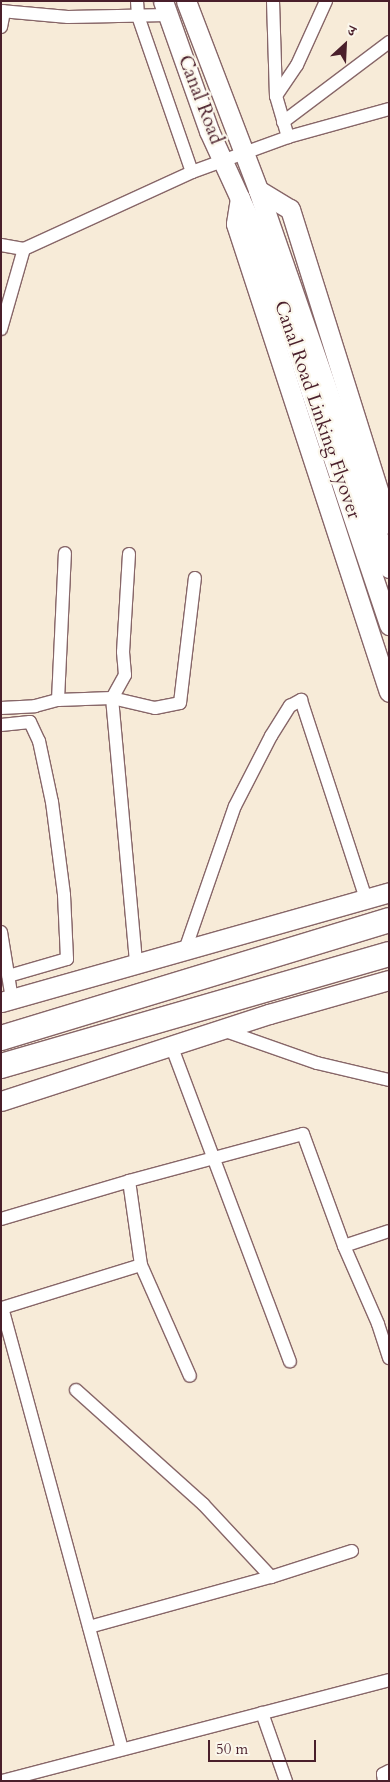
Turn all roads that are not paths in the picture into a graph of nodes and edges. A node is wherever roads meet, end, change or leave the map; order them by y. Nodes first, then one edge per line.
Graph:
1 (136, 1) edge
2 (186, 1) edge
3 (272, 1) edge
4 (326, 1) edge
5 (166, 8) edge
6 (3, 11) edge
7 (138, 16) junction
8 (1, 27) edge
9 (389, 42) edge
10 (276, 96) junction
11 (389, 109) edge
12 (284, 122) junction
13 (288, 137) junction
14 (245, 154) junction
15 (223, 160) junction
16 (192, 172) junction
17 (258, 190) junction
18 (240, 198) junction
19 (269, 243) junction
20 (1, 245) edge
21 (24, 249) junction
22 (1, 329) edge
23 (389, 524) edge
24 (65, 553) dead end
25 (129, 554) dead end
26 (389, 568) edge
27 (195, 578) dead end
28 (389, 625) edge
29 (389, 692) edge
30 (112, 698) junction
31 (58, 700) junction
32 (1, 708) edge
33 (1, 725) edge
34 (389, 892) edge
35 (366, 899) junction
36 (389, 920) edge
37 (1, 932) edge
38 (185, 950) junction
39 (389, 954) edge
40 (136, 964) junction
41 (8, 976) junction
42 (389, 980) edge
43 (7, 1001) edge
44 (220, 1030) junction
45 (1, 1038) edge
46 (171, 1046) junction
47 (1, 1066) edge
48 (389, 1080) edge
49 (1, 1101) edge
50 (212, 1159) junction
51 (129, 1181) junction
52 (1, 1219) edge
53 (389, 1231) edge
54 (344, 1246) junction
55 (141, 1265) junction
56 (2, 1308) edge
57 (383, 1322) edge
58 (389, 1358) edge
59 (290, 1360) dead end
60 (190, 1376) dead end
61 (76, 1390) dead end
62 (352, 1551) dead end
63 (271, 1577) junction
64 (89, 1627) junction
65 (389, 1680) edge
66 (262, 1713) junction
67 (122, 1749) junction
68 (389, 1772) edge
69 (2, 1781) edge
70 (286, 1781) edge
71 (384, 1781) edge

1 - 7 street
2 - 14 main road, Canal Road
3 - 10 street
4 - 10 street
5 - 7 street
5 - 15 main road, Canal Road
6 - 7 street
6 - 8 street
7 - 16 street
9 - 12 street
10 - 12 street
11 - 13 street
12 - 13 street
13 - 14 street
14 - 15 street
14 - 17 main road, Canal Road
15 - 16 street
15 - 18 main road, Canal Road
16 - 21 street
17 - 19 main road, Canal Road Linking Flyover
17 - 23 main road
18 - 19 main road, Canal Road Linking Flyover
18 - 29 main road
19 - 26 main road, Canal Road Linking Flyover
19 - 28 main road, Canal Road Linking Flyover
20 - 21 street
21 - 22 street
24 - 31 street
25 - 30 street
27 - 30 street
30 - 31 street
30 - 40 street
31 - 32 street
33 - 41 street
34 - 35 main road
35 - 38 main road
35 - 38 street
36 - 45 highway
37 - 41 street
38 - 40 main road
39 - 47 highway
40 - 43 main road
41 - 43 street
42 - 44 main road
44 - 46 main road
44 - 48 street
46 - 49 main road
46 - 50 street
50 - 51 street
50 - 54 street
50 - 59 street
51 - 52 street
51 - 55 street
53 - 54 street
54 - 57 street
55 - 56 street
55 - 60 street
56 - 64 street
57 - 58 street
61 - 63 street
62 - 63 street
63 - 64 street
64 - 67 street
65 - 66 street
66 - 67 street
66 - 70 street
67 - 69 street
68 - 71 street

